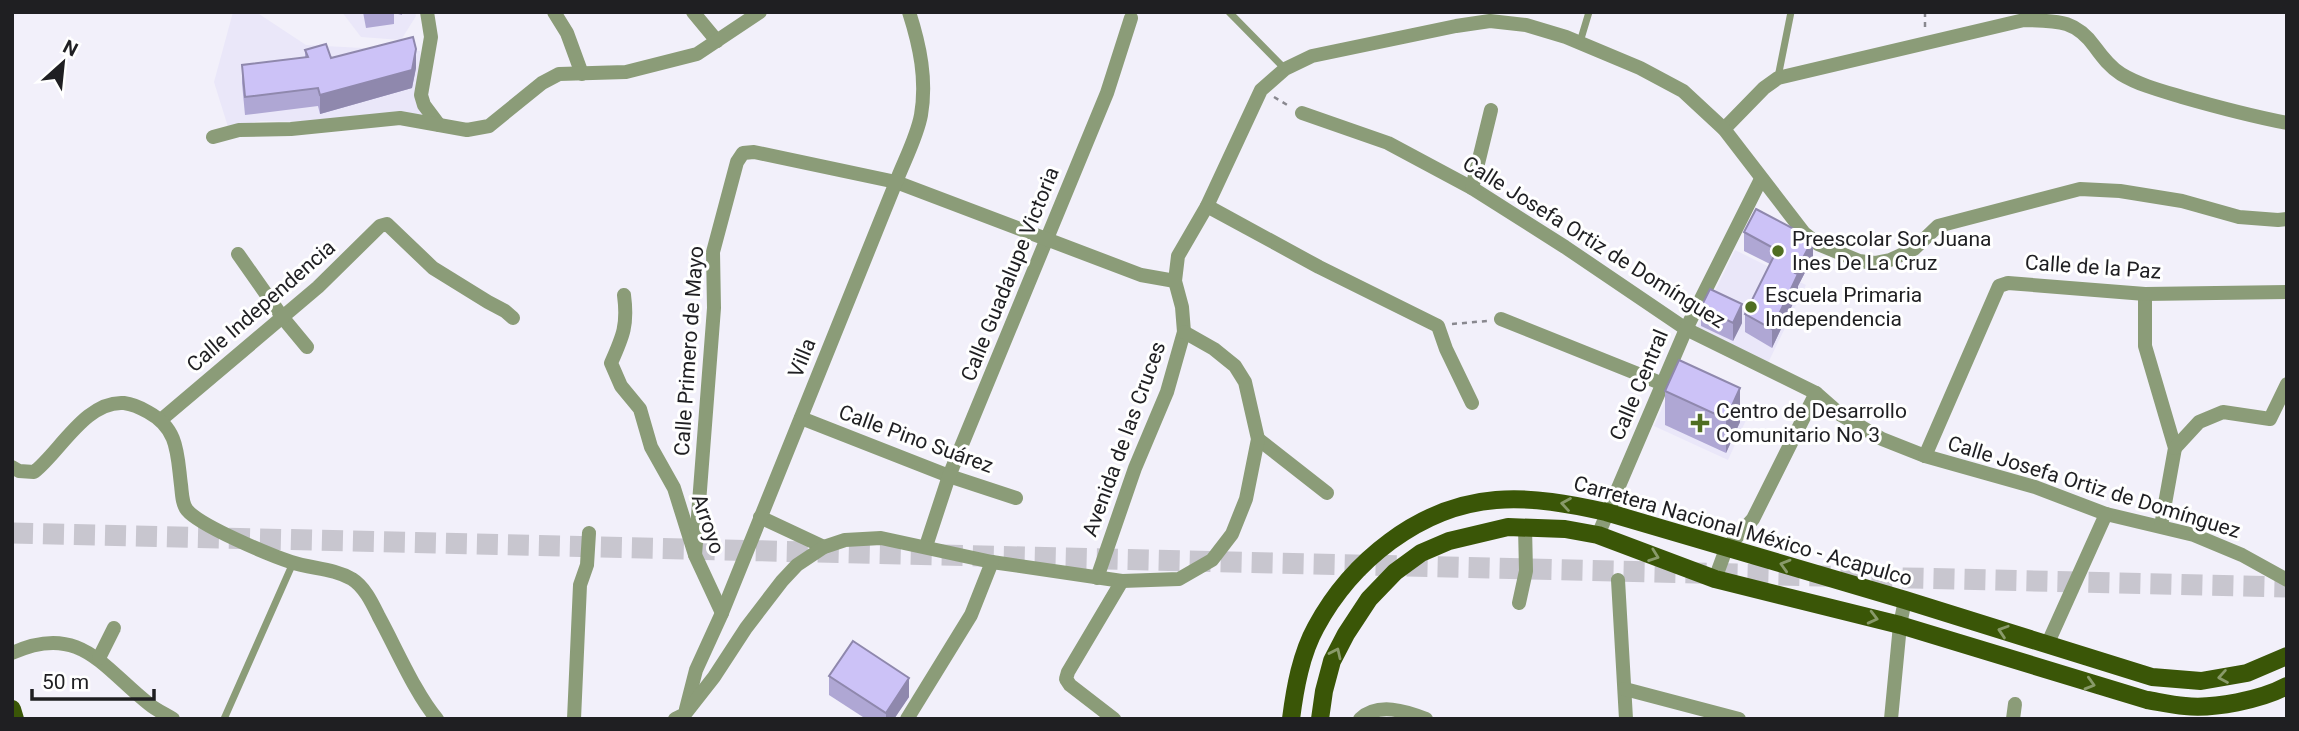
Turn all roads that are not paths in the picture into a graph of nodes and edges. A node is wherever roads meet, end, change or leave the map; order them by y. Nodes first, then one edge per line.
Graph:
1 (426, 12) edge
2 (555, 12) edge
3 (693, 12) edge
4 (760, 12) edge
5 (909, 12) edge
6 (1229, 12) edge
7 (1588, 12) edge
8 (1791, 12) edge
9 (1489, 17) edge
10 (1131, 18) dead end
11 (717, 41) junction
12 (1580, 43) junction
13 (1285, 69) junction
14 (582, 74) junction
15 (1778, 78) junction
16 (1491, 110) dead end
17 (1303, 113) road end
18 (2287, 123) edge
19 (439, 125) junction
20 (1724, 129) junction
21 (214, 137) dead end
22 (1761, 179) junction
23 (896, 182) junction
24 (1472, 188) junction
25 (1207, 206) junction
26 (2287, 219) edge
27 (1047, 241) junction
28 (238, 254) dead end
29 (1175, 281) junction
30 (2287, 292) edge
31 (2145, 294) junction
32 (624, 295) dead end
33 (283, 318) junction
34 (513, 318) dead end
35 (1501, 319) road end
36 (1686, 329) junction
37 (1184, 332) junction
38 (307, 346) dead end
39 (1663, 384) junction
40 (2287, 384) edge
41 (1816, 393) junction
42 (1472, 402) dead end
43 (801, 418) junction
44 (162, 419) junction
45 (1258, 439) junction
46 (2175, 448) junction
47 (1925, 456) junction
48 (12, 467) edge
49 (949, 476) junction
50 (1327, 493) dead end
51 (1017, 498) dead end
52 (1606, 512) junction
53 (2106, 514) junction
54 (760, 517) junction
55 (2161, 526) junction
56 (1525, 527) junction
57 (589, 533) dead end
58 (1598, 536) junction
59 (926, 546) junction
60 (824, 547) junction
61 (1726, 549) junction
62 (695, 555) junction
63 (992, 562) junction
64 (293, 563) junction
65 (1097, 578) junction
66 (1715, 579) junction
67 (1618, 580) dead end
68 (2287, 580) edge
69 (1122, 581) junction
70 (1905, 600) junction
71 (1519, 603) dead end
72 (722, 613) junction
73 (1900, 625) junction
74 (114, 628) dead end
75 (2047, 645) junction
76 (12, 653) edge
77 (2287, 656) edge
78 (99, 658) junction
79 (2287, 685) edge
80 (1626, 689) junction
81 (12, 709) edge
82 (681, 717) edge
83 (15, 719) edge
84 (173, 719) edge
85 (224, 719) edge
86 (437, 719) edge
87 (574, 719) edge
88 (907, 719) edge
89 (1114, 719) edge
90 (1290, 719) edge
91 (1320, 719) edge
92 (1360, 719) edge
93 (1426, 719) edge
94 (1626, 719) edge
95 (1739, 719) edge
96 (1891, 719) edge

1 - 19 street
2 - 14 street
3 - 11 street
4 - 11 street
5 - 23 street, Villa
6 - 13 lane
7 - 12 lane
8 - 15 lane
9 - 12 street, Avenida de las Cruces
9 - 13 street, Avenida de las Cruces
10 - 27 street, Calle Guadalupe Victoria
11 - 14 street
12 - 20 street, Avenida de las Cruces
13 - 25 street, Avenida de las Cruces
14 - 19 street
15 - 18 street
15 - 20 street
16 - 24 street
17 - 24 street, Calle Josefa Ortiz de Domínguez
19 - 21 street
20 - 22 street, Avenida de las Cruces
22 - 26 street, Avenida de las Cruces
22 - 36 street, Calle Central
23 - 27 street
23 - 43 street, Villa
23 - 62 street, Calle Primero de Mayo
24 - 36 street, Calle Josefa Ortiz de Domínguez
25 - 29 street, Avenida de las Cruces
25 - 42 street
27 - 29 street
27 - 49 street, Calle Guadalupe Victoria
28 - 33 street
29 - 37 street, Avenida de las Cruces
30 - 31 street, Calle de la Paz
31 - 46 street
31 - 47 street, Calle de la Paz
32 - 62 street, Arroyo
33 - 34 street, Calle Independencia
33 - 38 street
33 - 44 street, Calle Independencia
35 - 39 street
36 - 39 street, Calle Central
36 - 41 street, Calle Josefa Ortiz de Domínguez
37 - 45 street
37 - 65 street, Avenida de las Cruces
39 - 52 street, Calle Central
40 - 46 street
41 - 47 street, Calle Josefa Ortiz de Domínguez
41 - 61 street
43 - 49 street, Calle Pino Suárez
43 - 54 street, Villa
44 - 48 street
44 - 64 street
45 - 50 street
45 - 69 street
46 - 55 street
47 - 53 street, Calle Josefa Ortiz de Domínguez
49 - 51 street, Calle Pino Suárez
49 - 59 street, Calle Guadalupe Victoria
52 - 58 street, Calle Central
52 - 61 main road, Carretera Nacional México - Acapulco
52 -> 90 main road, Carretera Nacional México - Acapulco
53 - 55 street, Calle Josefa Ortiz de Domínguez
53 - 75 street
54 - 60 street
54 - 72 street, Villa
55 - 68 street, Calle Josefa Ortiz de Domínguez
56 - 58 main road
56 - 71 street
91 -> 56 main road
57 - 87 street
58 -> 66 main road
59 - 60 street
59 - 63 street
60 - 82 street
61 - 66 street
70 -> 61 main road, Carretera Nacional México - Acapulco
62 - 72 street, Arroyo
63 - 65 street
63 - 88 street
64 - 85 lane
64 - 86 street
65 - 69 street
66 -> 73 main road
67 - 80 street
69 - 89 street
70 - 73 street
75 -> 70 main road, Carretera Nacional México - Acapulco
72 - 82 street, Villa
73 -> 79 main road
73 - 96 street
74 - 78 street
77 -> 75 main road, Carretera Nacional México - Acapulco
76 - 78 street
78 - 84 street
80 - 94 street
80 - 95 street
81 - 83 main road
92 - 93 street

